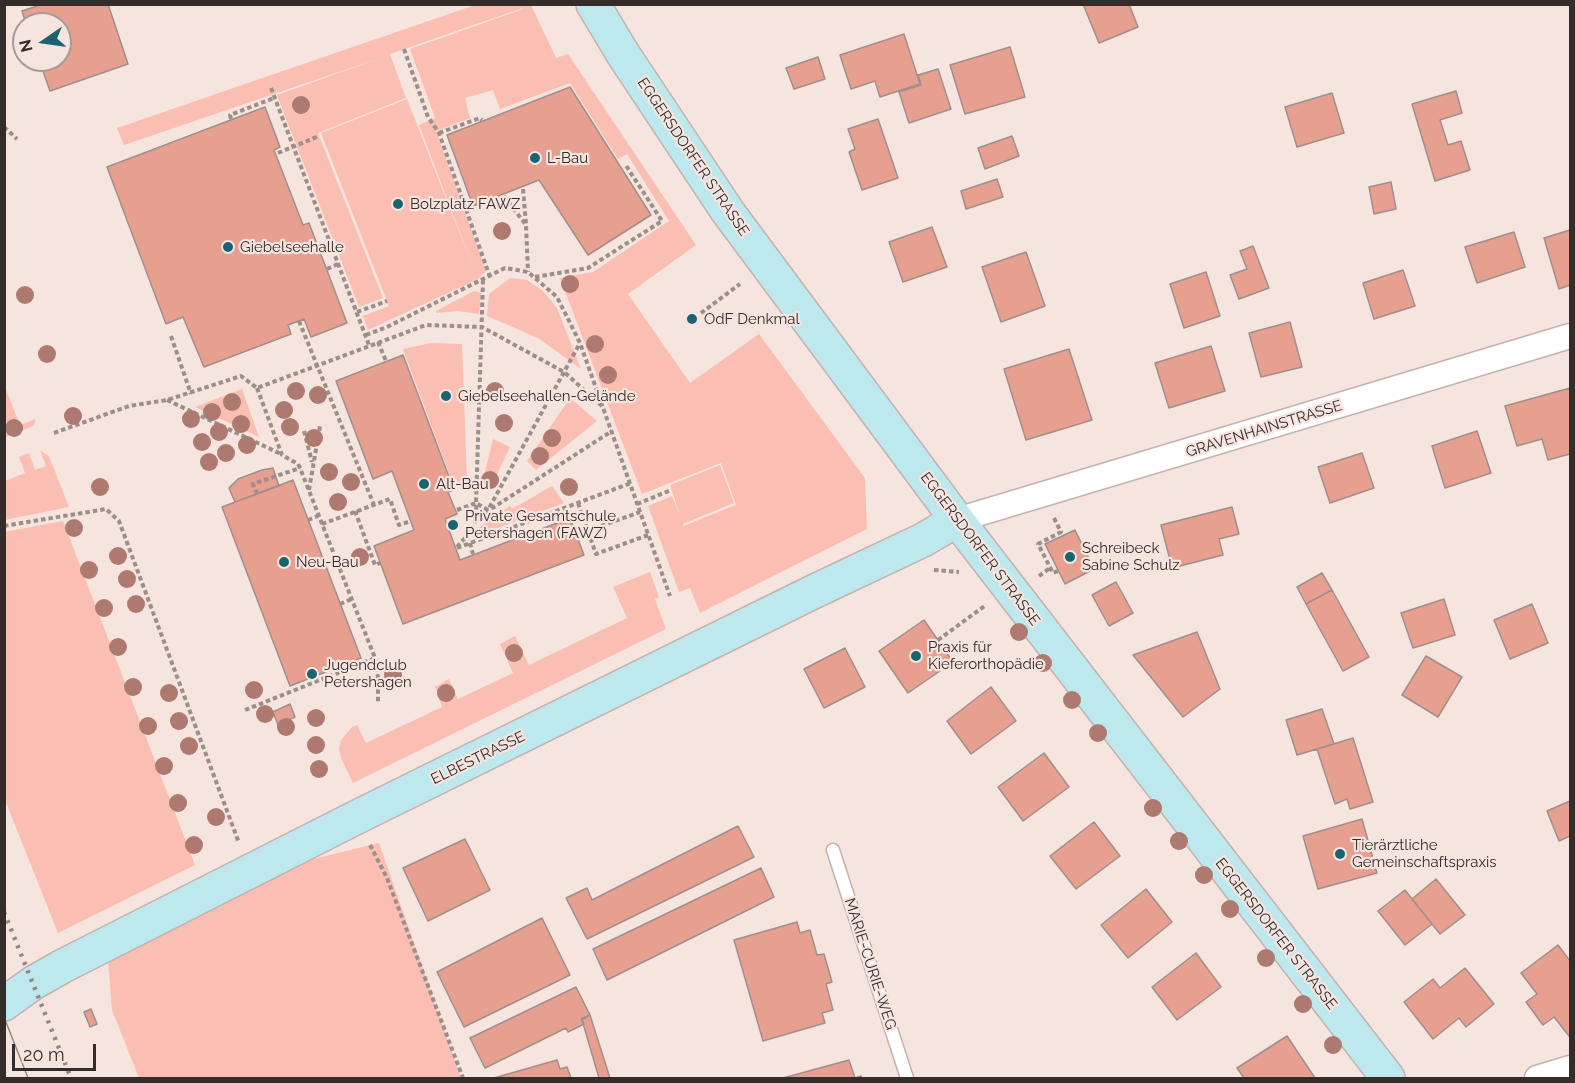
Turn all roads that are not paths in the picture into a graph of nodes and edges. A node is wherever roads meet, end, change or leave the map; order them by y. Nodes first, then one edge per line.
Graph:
1 (593, 4) edge
2 (1570, 336) edge
3 (957, 520) junction
4 (833, 850) dead end
5 (4, 1004) edge
6 (1570, 1068) edge
7 (906, 1078) edge
8 (1388, 1078) edge
9 (1537, 1078) edge

1 - 3 street, EGGERSDORFER STRASSE
2 - 3 street, GRAVENHAINSTRASSE
3 - 5 street, ELBESTRASSE
3 - 8 street, EGGERSDORFER STRASSE
4 - 7 lane, MARIE-CURIE-WEG
6 - 9 street

